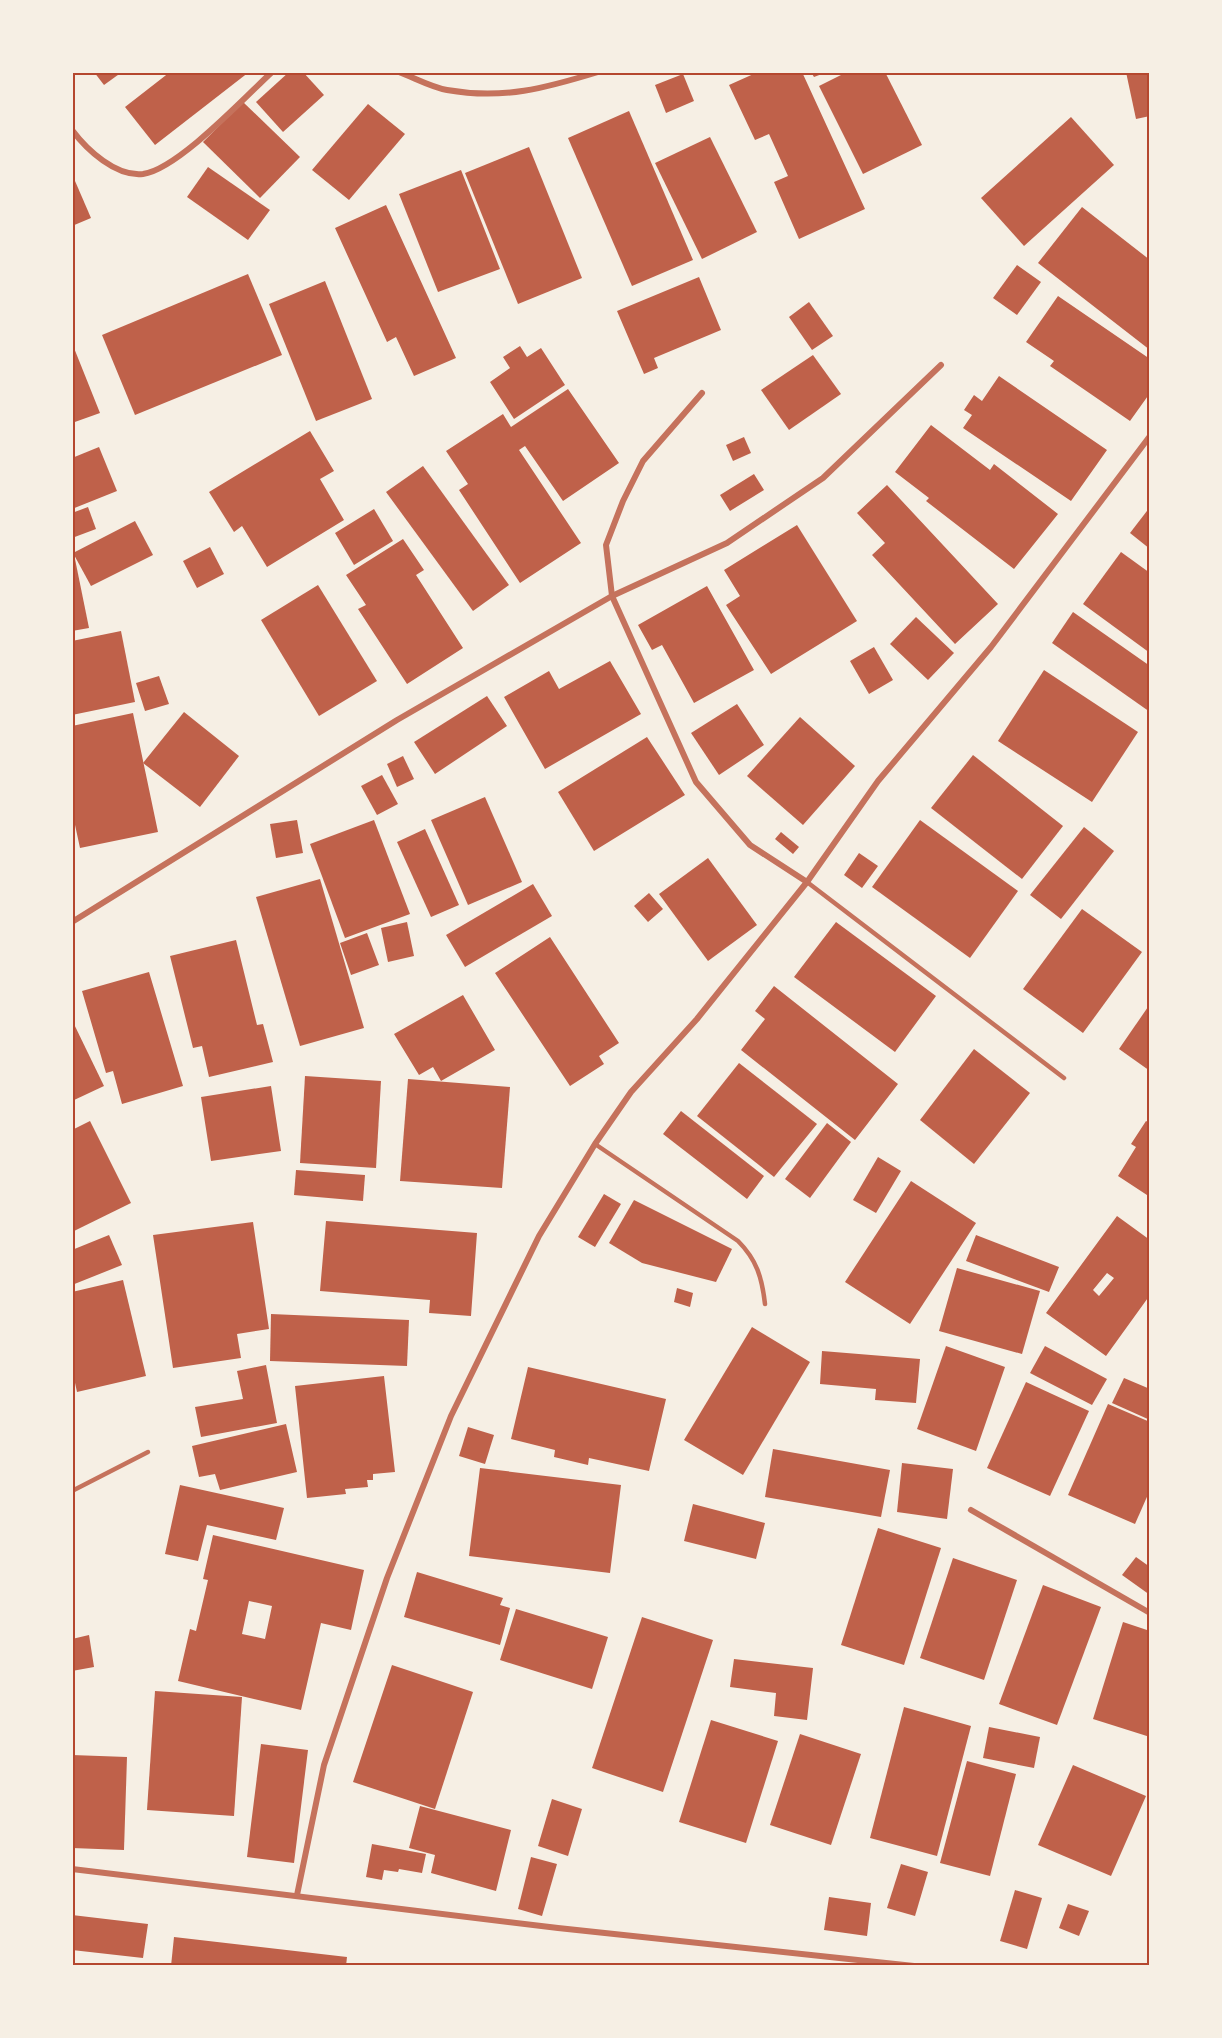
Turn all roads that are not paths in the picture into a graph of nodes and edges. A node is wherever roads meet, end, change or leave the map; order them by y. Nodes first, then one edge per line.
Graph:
1 (272, 72) edge
2 (399, 72) edge
3 (598, 72) edge
4 (72, 130) edge
5 (941, 365) dead end
6 (702, 393) dead end
7 (1150, 436) edge
8 (612, 596) junction
9 (807, 882) junction
10 (72, 922) edge
11 (1064, 1078) dead end
12 (595, 1144) junction
13 (765, 1304) dead end
14 (148, 1452) dead end
15 (72, 1491) edge
16 (971, 1509) dead end
17 (1150, 1613) edge
18 (72, 1869) edge
19 (297, 1895) junction
20 (914, 1966) edge

1 - 4 street
2 - 3 street
5 - 8 street
6 - 8 street
7 - 9 street
8 - 9 street
8 - 10 street
9 - 11 lane
9 - 12 street
12 - 13 lane
12 - 19 street
14 - 15 lane
16 - 17 street
18 - 19 street
19 - 20 street

